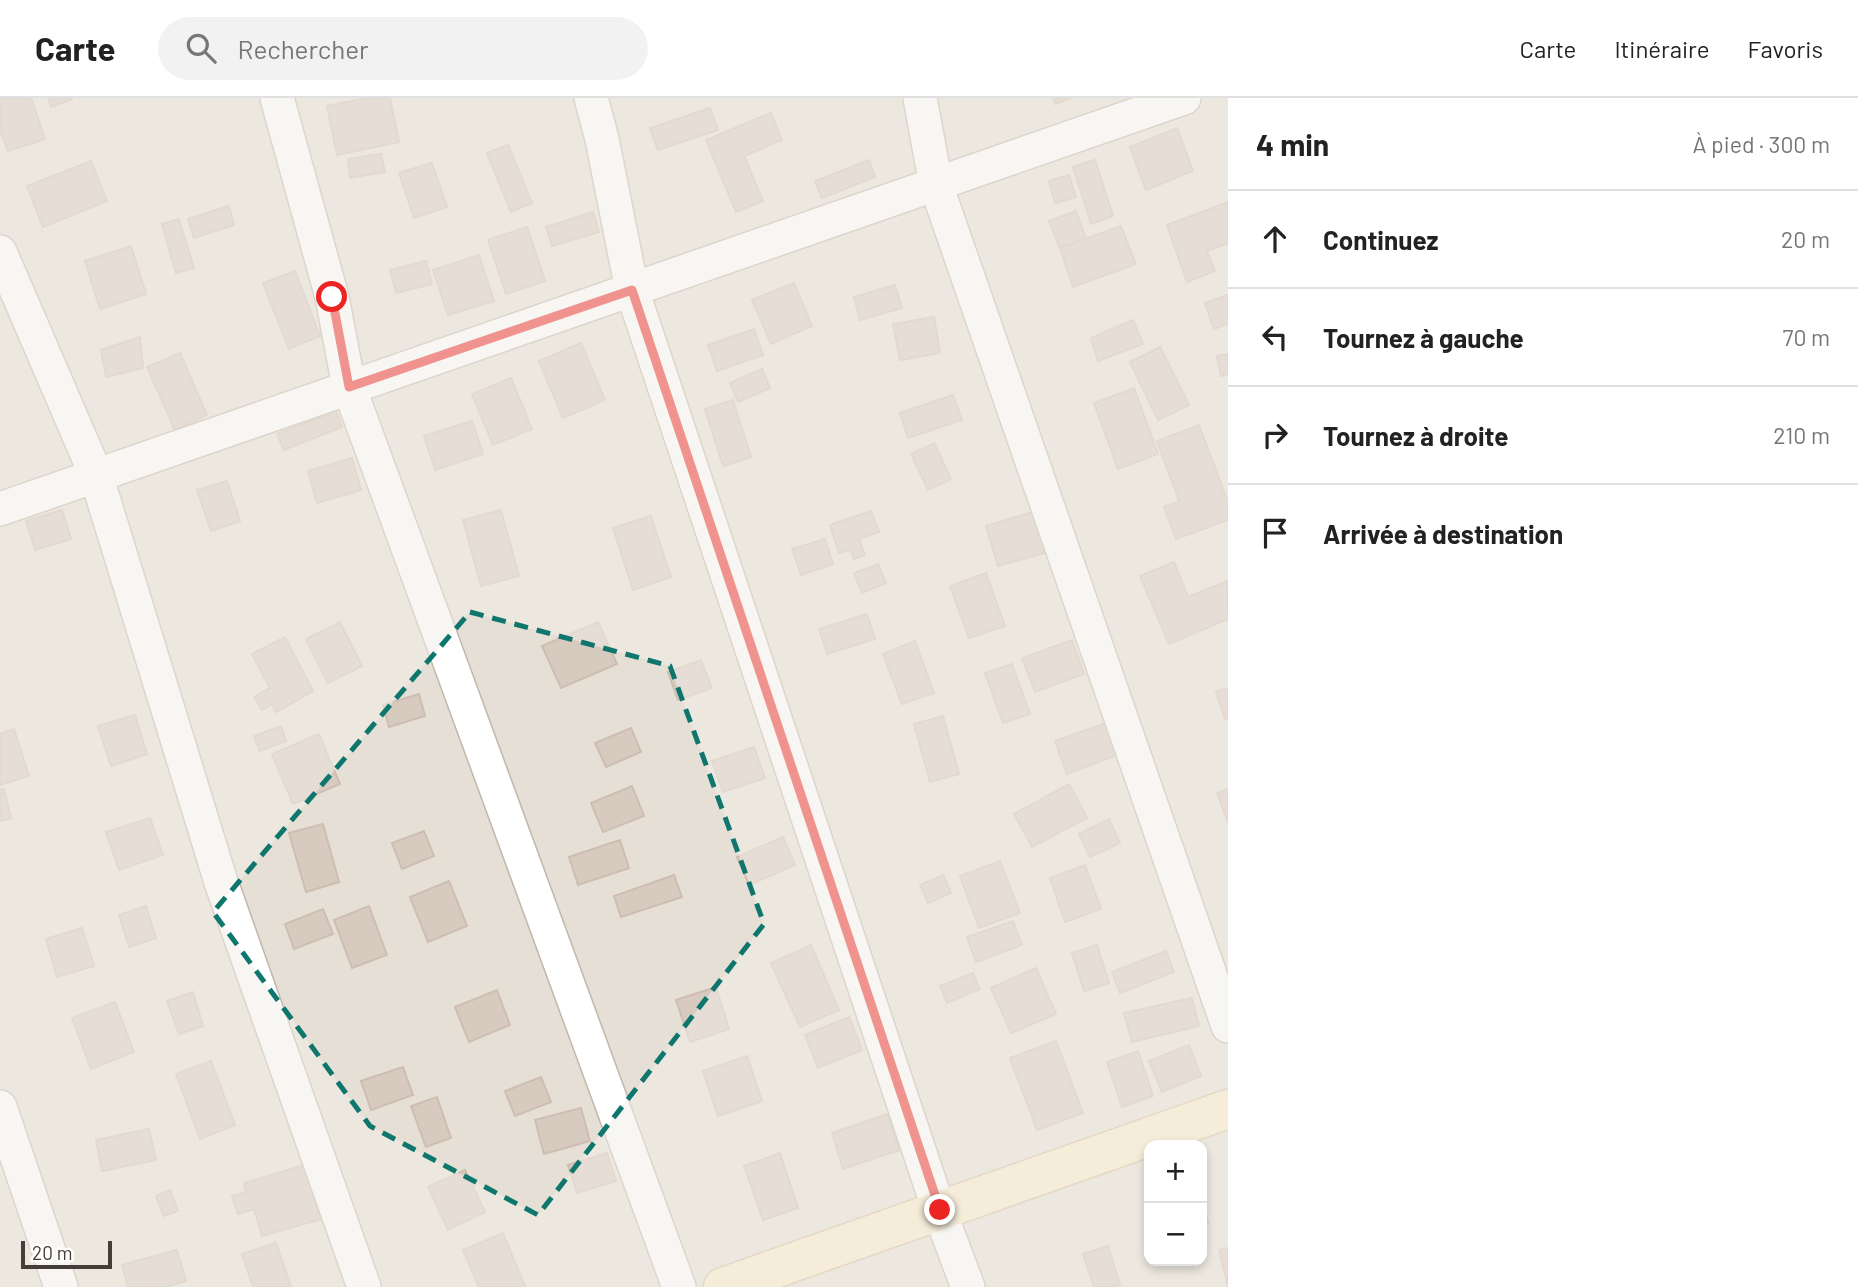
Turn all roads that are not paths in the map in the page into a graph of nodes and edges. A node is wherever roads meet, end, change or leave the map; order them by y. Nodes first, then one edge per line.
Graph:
1 (277, 98) edge
2 (591, 98) edge
3 (920, 98) edge
4 (1184, 98) edge
5 (936, 185) junction
6 (0, 252) edge
7 (632, 290) junction
8 (349, 387) junction
9 (96, 475) junction
10 (0, 509) edge
11 (1228, 1026) edge
12 (0, 1107) edge
13 (1228, 1109) edge
14 (940, 1210) junction
15 (61, 1287) edge
16 (364, 1287) edge
17 (680, 1287) edge
18 (723, 1287) edge
19 (968, 1287) edge

1 - 8 street
2 - 7 street
3 - 5 street
4 - 5 street
5 - 7 street
5 - 11 street
6 - 9 street
7 - 8 street
7 - 14 street
8 - 9 street
8 - 17 street
9 - 10 street
9 - 16 street
12 - 15 street
13 - 14 street
14 - 18 street
14 - 19 street

